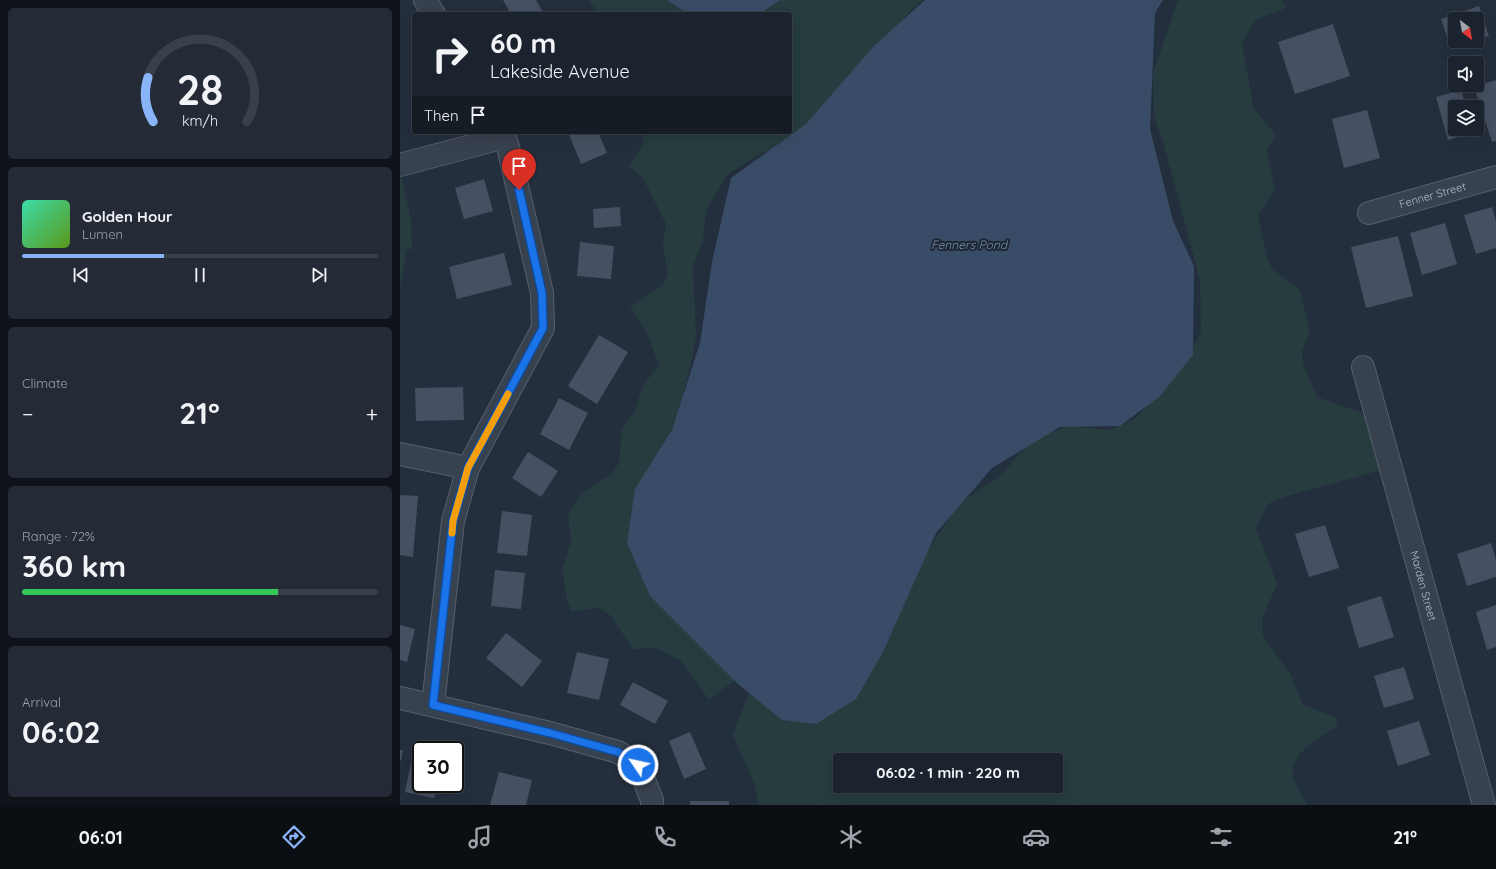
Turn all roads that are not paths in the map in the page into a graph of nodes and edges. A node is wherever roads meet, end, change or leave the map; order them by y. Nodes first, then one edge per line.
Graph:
1 (425, 0) edge
2 (433, 12) edge
3 (504, 134) edge
4 (400, 165) edge
5 (1496, 177) edge
6 (1369, 212) dead end
7 (1363, 367) dead end
8 (400, 454) edge
9 (468, 468) junction
10 (400, 698) edge
11 (433, 705) junction
12 (652, 805) edge
13 (1484, 805) edge

1 - 2 street
3 - 4 street
3 - 9 street
5 - 6 street, Fenner Street
7 - 13 street, Marden Street
8 - 9 street
9 - 11 street
10 - 11 street
11 - 12 street

